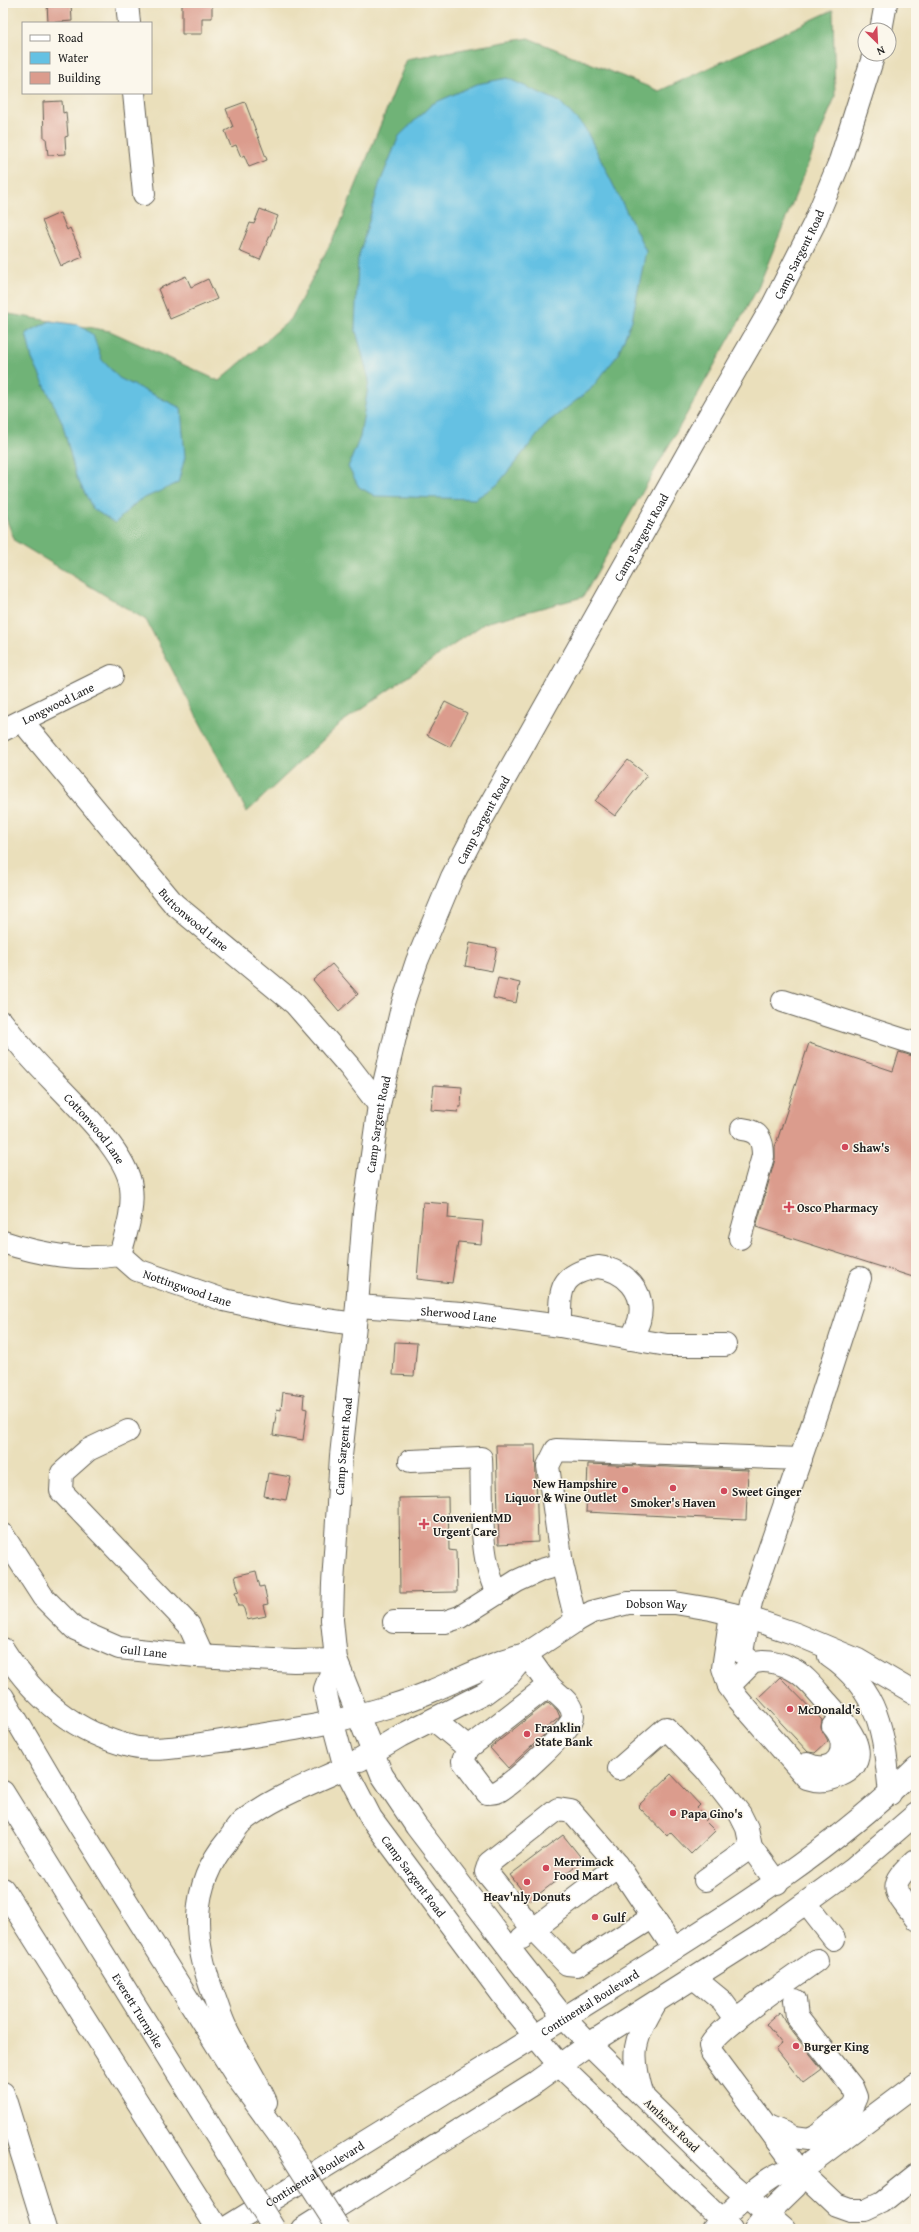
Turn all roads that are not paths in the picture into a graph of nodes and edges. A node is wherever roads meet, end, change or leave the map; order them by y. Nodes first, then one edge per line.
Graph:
1 (128, 3) edge
2 (886, 3) edge
3 (129, 22) edge
4 (882, 22) edge
5 (871, 62) edge
6 (134, 94) edge
7 (144, 194) dead end
8 (112, 676) dead end
9 (22, 721) junction
10 (3, 730) edge
11 (783, 1001) dead end
12 (3, 1023) edge
13 (916, 1044) edge
14 (379, 1105) junction
15 (742, 1129) dead end
16 (740, 1238) dead end
17 (3, 1242) edge
18 (120, 1255) junction
19 (860, 1278) dead end
20 (356, 1315) junction
21 (560, 1326) junction
22 (631, 1339) junction
23 (726, 1346) dead end
24 (128, 1431) dead end
25 (801, 1458) junction
26 (410, 1461) dead end
27 (3, 1535) edge
28 (562, 1564) junction
29 (497, 1592) junction
30 (740, 1616) junction
31 (576, 1621) junction
32 (394, 1622) dead end
33 (796, 1634) junction
34 (3, 1649) edge
35 (526, 1654) junction
36 (203, 1656) junction
37 (336, 1660) junction
38 (763, 1662) junction
39 (509, 1675) junction
40 (730, 1686) junction
41 (542, 1691) junction
42 (916, 1694) edge
43 (3, 1697) edge
44 (356, 1716) junction
45 (434, 1720) junction
46 (332, 1722) junction
47 (468, 1748) junction
48 (372, 1753) junction
49 (345, 1768) junction
50 (916, 1768) edge
51 (619, 1769) dead end
52 (3, 1792) edge
53 (890, 1794) junction
54 (916, 1814) edge
55 (751, 1847) junction
56 (916, 1860) edge
57 (618, 1865) junction
58 (705, 1880) dead end
59 (777, 1883) junction
60 (3, 1889) edge
61 (806, 1903) junction
62 (653, 1917) junction
63 (916, 1919) edge
64 (533, 1929) junction
65 (834, 1939) dead end
66 (510, 1949) junction
67 (674, 1949) junction
68 (817, 1960) dead end
69 (694, 1978) junction
70 (789, 1992) junction
71 (656, 2002) junction
72 (564, 2018) junction
73 (736, 2020) junction
74 (535, 2037) junction
75 (589, 2044) junction
76 (560, 2066) junction
77 (916, 2084) edge
78 (3, 2093) edge
79 (643, 2097) junction
80 (882, 2110) junction
81 (764, 2124) junction
82 (279, 2135) junction
83 (800, 2171) junction
84 (916, 2175) edge
85 (747, 2198) junction
86 (761, 2222) edge
87 (722, 2226) edge
88 (45, 2229) edge
89 (218, 2229) edge
90 (224, 2229) edge
91 (274, 2229) edge
92 (302, 2229) edge
93 (339, 2229) edge
94 (784, 2229) edge

1 - 3 main road
2 - 4 main road
5 - 14 main road, Camp Sargent Road
6 - 7 main road
8 - 9 main road, Longwood Lane
9 - 10 main road, Longwood Lane
9 - 14 main road, Buttonwood Lane
11 - 13 main road
12 - 18 main road, Cottonwood Lane
14 - 20 main road, Camp Sargent Road
15 - 16 main road
17 - 18 main road
18 - 20 main road, Nottingwood Lane
19 - 25 main road
20 - 21 main road, Sherwood Lane
20 - 37 main road, Camp Sargent Road
21 - 22 main road, Sherwood Lane
21 - 22 main road
22 - 23 main road, Sherwood Lane
24 - 36 main road
25 - 28 main road
25 - 30 main road
26 - 29 main road
27 - 36 main road, Gull Lane
28 - 29 main road
28 - 31 main road
29 - 32 main road
30 - 31 main road, Dobson Way
30 - 33 main road, Dobson Way
30 - 38 main road
30 - 40 main road
31 - 35 main road, Dobson Way
33 - 42 main road, Dobson Way
33 - 53 main road, Dobson Way
34 - 46 main road, Dobson Way
35 - 39 main road, Dobson Way
35 - 41 main road
35 - 44 main road, Dobson Way
36 - 37 main road, Gull Lane
37 - 44 main road, Camp Sargent Road
37 - 46 main road, Camp Sargent Road
38 - 40 main road
38 - 40 main road
39 - 41 main road
39 - 45 main road, Dobson Way
41 - 47 main road
41 - 47 main road
43 - 82 main road
44 - 46 main road, Dobson Way
44 - 48 main road, Camp Sargent Road
45 - 47 main road
45 - 48 main road, Dobson Way
46 - 49 main road, Camp Sargent Road
48 - 49 main road, Dobson Way
48 - 66 main road, Camp Sargent Road
49 - 74 main road, Camp Sargent Road
49 - 82 main road, Dobson Way
50 - 53 main road, Continental Boulevard
51 - 55 main road
52 - 91 main road, Everett Turnpike, bridge
53 - 59 main road, Continental Boulevard
54 - 61 main road
55 - 58 main road
55 - 59 main road
56 - 63 main road
57 - 62 main road
57 - 64 main road
57 - 64 main road
59 - 67 main road, Continental Boulevard
60 - 89 main road
61 - 65 main road
61 - 69 main road
62 - 64 main road
62 - 67 main road
64 - 66 main road
66 - 72 main road, Camp Sargent Road
67 - 72 main road, Continental Boulevard
68 - 70 main road
69 - 71 main road
69 - 73 main road
70 - 73 main road
70 - 80 main road
70 - 81 main road
71 - 75 main road
71 - 79 main road
72 - 74 main road, Continental Boulevard
72 - 75 main road, Amherst Road
73 - 81 main road
74 - 76 main road, Camp Sargent Road
74 - 90 main road, Continental Boulevard
75 - 76 main road
75 - 79 main road, Amherst Road
76 - 87 main road
76 - 92 main road
77 - 80 main road
78 - 88 main road
79 - 85 main road, Amherst Road
80 - 83 main road
81 - 83 main road
82 - 93 main road, bridge
83 - 84 main road
83 - 85 main road
83 - 86 main road
85 - 86 main road, Amherst Road
85 - 87 main road
86 - 94 main road, Amherst Road

